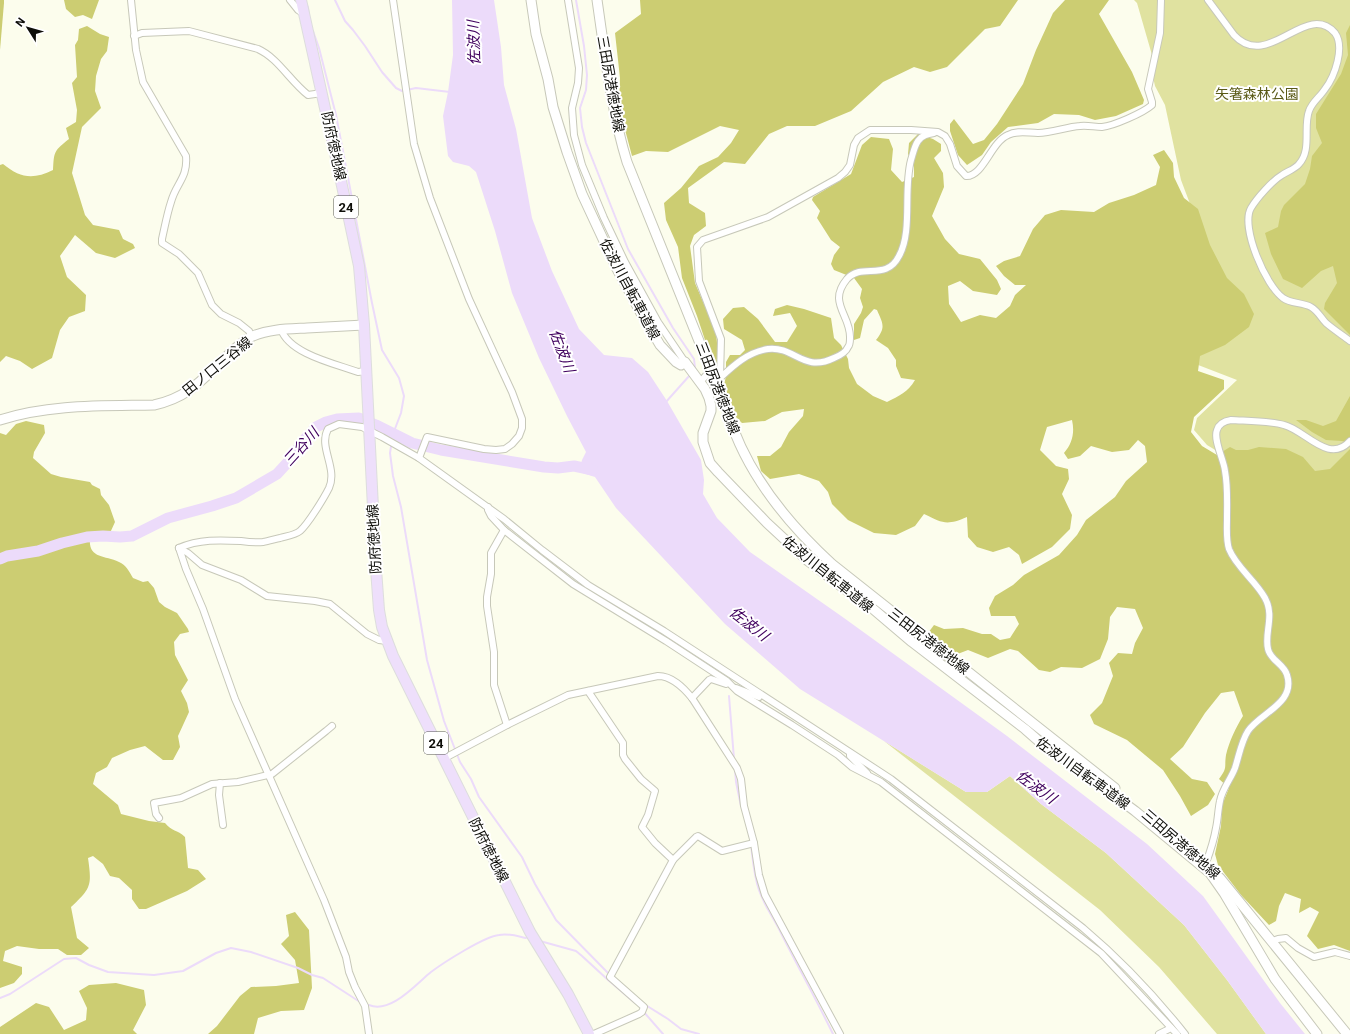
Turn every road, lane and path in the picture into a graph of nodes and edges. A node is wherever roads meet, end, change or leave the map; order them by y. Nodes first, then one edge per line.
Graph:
1 (132, 0) edge
2 (290, 0) edge
3 (301, 0) edge
4 (392, 0) edge
5 (531, 0) edge
6 (568, 0) edge
7 (597, 0) edge
8 (1161, 0) edge
9 (1208, 0) edge
10 (304, 14) junction
11 (134, 36) junction
12 (322, 92) junction
13 (938, 132) junction
14 (364, 325) junction
15 (281, 329) junction
16 (252, 337) junction
17 (1350, 341) edge
18 (687, 364) junction
19 (711, 370) junction
20 (366, 371) junction
21 (698, 380) junction
22 (718, 380) junction
23 (0, 420) edge
24 (368, 425) junction
25 (1350, 441) edge
26 (419, 458) junction
27 (488, 507) junction
28 (504, 530) junction
29 (179, 548) junction
30 (919, 633) junction
31 (387, 641) junction
32 (912, 642) junction
33 (730, 685) junction
34 (588, 691) junction
35 (762, 695) junction
36 (692, 698) junction
37 (507, 725) junction
38 (332, 726) dead end
39 (1041, 743) junction
40 (1062, 749) junction
41 (850, 752) junction
42 (443, 759) junction
43 (1074, 766) junction
44 (868, 774) junction
45 (268, 775) junction
46 (220, 783) junction
47 (159, 818) dead end
48 (223, 825) dead end
49 (752, 843) junction
50 (673, 860) junction
51 (1206, 863) junction
52 (1272, 941) junction
53 (1350, 956) edge
54 (1171, 1028) junction
55 (369, 1034) edge
56 (589, 1034) edge
57 (594, 1034) edge
58 (840, 1034) edge
59 (1159, 1034) edge
60 (1177, 1034) edge
61 (1185, 1034) edge
62 (1317, 1034) edge
63 (1347, 1034) edge

1 - 11 street
2 - 10 street
3 - 10 main road, 防府徳地線 / 24
4 - 26 street
5 - 18 main road, 佐波川自転車道線
6 - 18 street
7 - 19 main road, 三田尻港徳地線
8 - 13 street
9 - 17 street
10 - 12 main road, 防府徳地線 / 24
11 - 12 street
11 - 16 street
12 - 14 main road, 防府徳地線 / 24
13 - 22 street
13 - 22 street
14 - 15 main road, 田ノ口三谷線
14 - 20 main road, 防府徳地線 / 24
15 - 16 main road, 田ノ口三谷線
15 - 20 street
16 - 23 main road, 田ノ口三谷線
18 - 21 main road, 佐波川自転車道線
19 - 21 street
19 - 22 main road, 三田尻港徳地線
20 - 24 main road, 防府徳地線 / 24
21 - 32 main road, 佐波川自転車道線
22 - 30 main road, 三田尻港徳地線
24 - 26 street
24 - 29 street
24 - 31 main road, 防府徳地線 / 24
25 - 51 street
26 - 27 street
27 - 28 street
27 - 35 street
28 - 33 street
28 - 37 street
29 - 31 street
29 - 45 street
30 - 32 street
30 - 40 main road, 三田尻港徳地線
31 - 42 main road, 防府徳地線 / 24
32 - 39 main road, 佐波川自転車道線
33 - 35 street
33 - 36 street
33 - 44 street
34 - 36 street
34 - 37 street
34 - 50 street
35 - 41 street
36 - 49 street
37 - 42 street
38 - 45 street
39 - 40 street
39 - 43 main road, 佐波川自転車道線
40 - 43 street
40 - 51 main road, 三田尻港徳地線
41 - 44 street
41 - 61 street
42 - 56 main road, 防府徳地線 / 24
43 - 62 main road, 佐波川自転車道線
44 - 54 street
45 - 46 street
45 - 55 street
46 - 47 street
46 - 48 street
49 - 50 street
49 - 58 street
50 - 57 street
51 - 52 main road, 三田尻港徳地線
52 - 53 street
52 - 63 main road, 三田尻港徳地線
54 - 59 street
54 - 60 street

